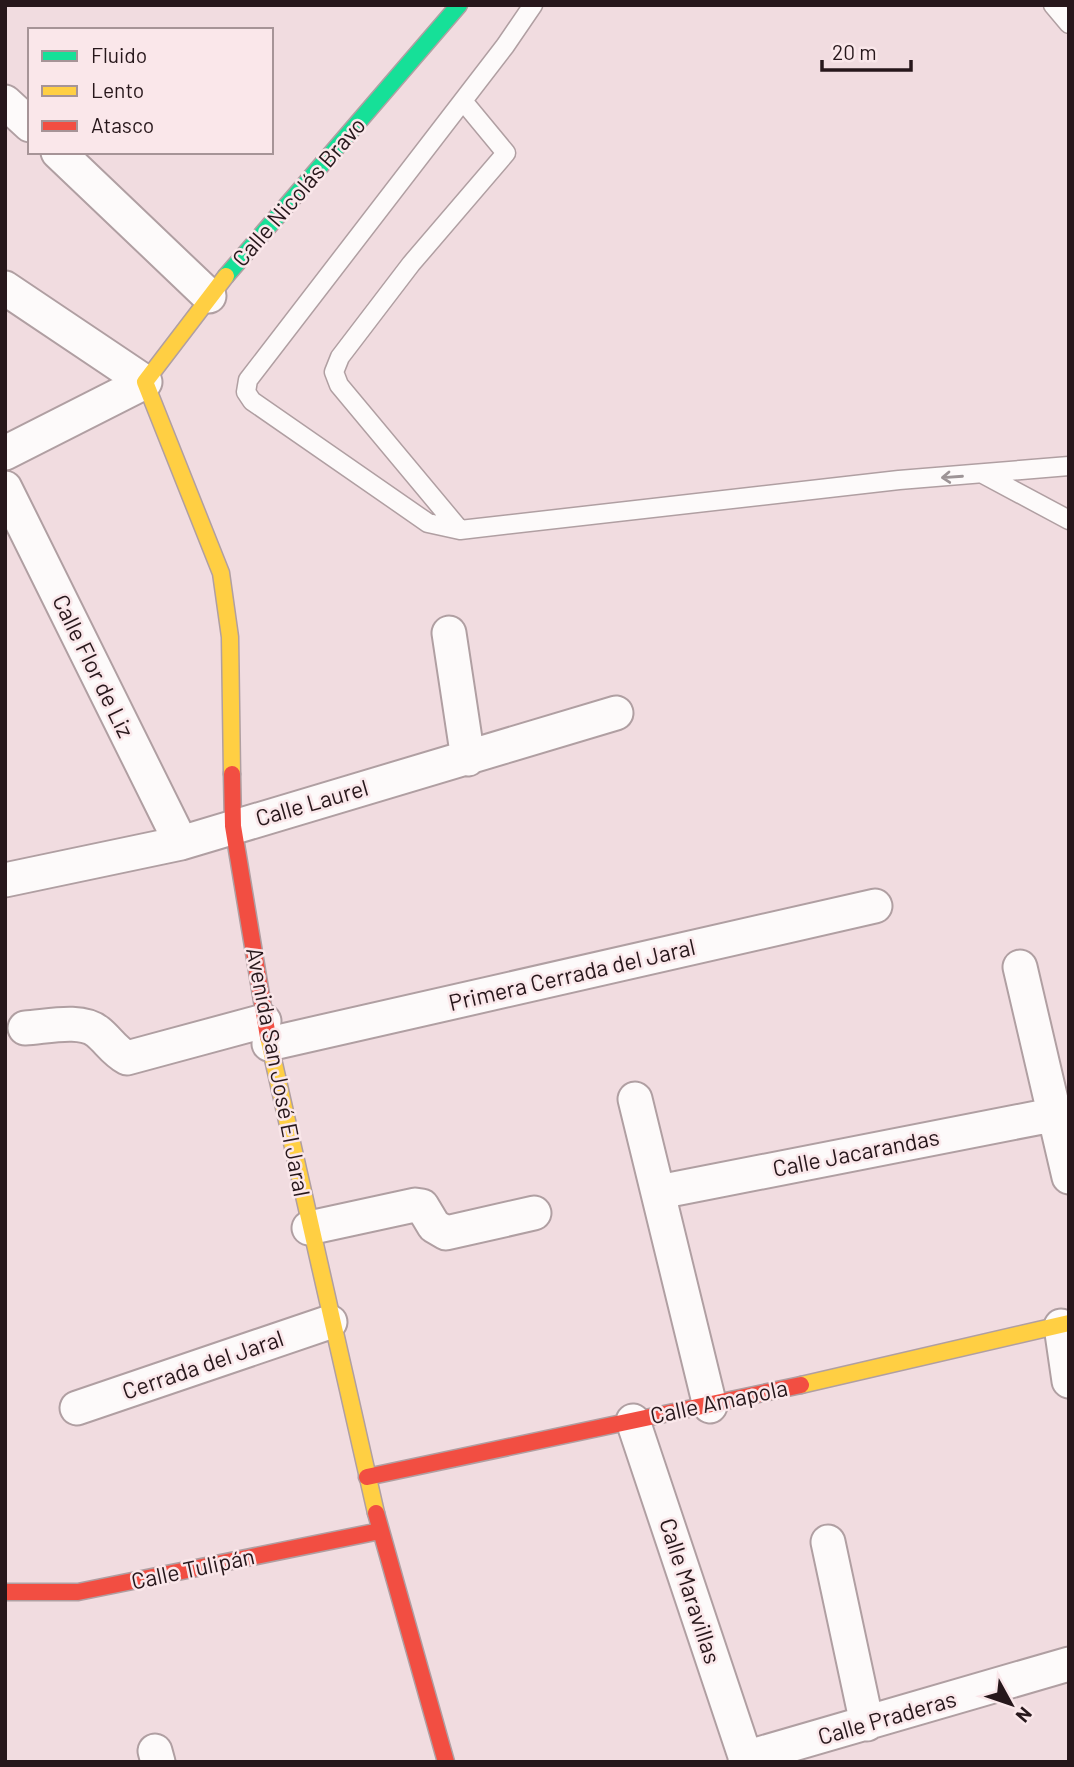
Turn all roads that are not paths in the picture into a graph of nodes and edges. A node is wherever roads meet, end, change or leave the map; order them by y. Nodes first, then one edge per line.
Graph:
1 (459, 5) edge
2 (533, 5) edge
3 (1053, 5) edge
4 (1069, 24) edge
5 (463, 101) junction
6 (5, 102) edge
7 (28, 123) edge
8 (60, 154) edge
9 (5, 288) edge
10 (209, 296) junction
11 (145, 382) junction
12 (5, 453) edge
13 (1069, 466) edge
14 (983, 474) junction
15 (5, 488) edge
16 (1068, 520) edge
17 (460, 530) junction
18 (449, 633) dead end
19 (616, 713) dead end
20 (468, 759) junction
21 (233, 826) junction
22 (181, 844) junction
23 (5, 880) edge
24 (876, 906) dead end
25 (1020, 967) dead end
26 (25, 1028) dead end
27 (267, 1032) junction
28 (635, 1099) dead end
29 (1052, 1115) junction
30 (1069, 1177) edge
31 (659, 1192) junction
32 (534, 1213) dead end
33 (309, 1228) junction
34 (330, 1322) junction
35 (1065, 1324) edge
36 (1069, 1381) edge
37 (710, 1405) junction
38 (77, 1408) dead end
39 (633, 1421) junction
40 (367, 1477) junction
41 (380, 1531) junction
42 (828, 1542) dead end
43 (5, 1592) edge
44 (1069, 1664) edge
45 (867, 1724) junction
46 (746, 1760) edge
47 (446, 1762) edge

1 - 10 street, Calle Nicolás Bravo
2 - 5 lane
3 - 4 lane
5 - 17 lane
5 - 17 lane
6 - 7 street
8 - 10 street
9 - 11 street
10 - 11 street, Calle Nicolás Bravo
11 - 12 street
11 - 21 street, Avenida San José El Jaral
13 - 14 lane
14 - 16 lane
14 -> 17 lane
15 - 22 street, Calle Flor de Liz
18 - 20 street
19 - 20 street, Calle Laurel
20 - 21 street, Calle Laurel
21 - 22 street, Calle Laurel
21 - 27 street, Avenida San José El Jaral
22 - 23 street, Calle Laurel
24 - 27 street, Primera Cerrada del Jaral
25 - 29 street
26 - 27 street, Primera Cerrada del Jaral
27 - 33 street, Avenida San José El Jaral
28 - 31 street
29 - 30 street
29 - 31 street, Calle Jacarandas
31 - 37 street
32 - 33 street
33 - 34 street, Avenida San José El Jaral
34 - 38 street, Cerrada del Jaral
34 - 40 street, Avenida San José El Jaral
35 - 36 street
35 - 37 street, Calle Amapola
37 - 39 street, Calle Amapola
39 - 40 street, Calle Amapola
39 - 46 street, Calle Maravillas
40 - 41 street, Avenida San José El Jaral
41 - 43 street, Calle Tulipán
41 - 47 street, Avenida San José El Jaral
42 - 45 street
44 - 45 street, Calle Praderas
45 - 46 street, Calle Praderas

